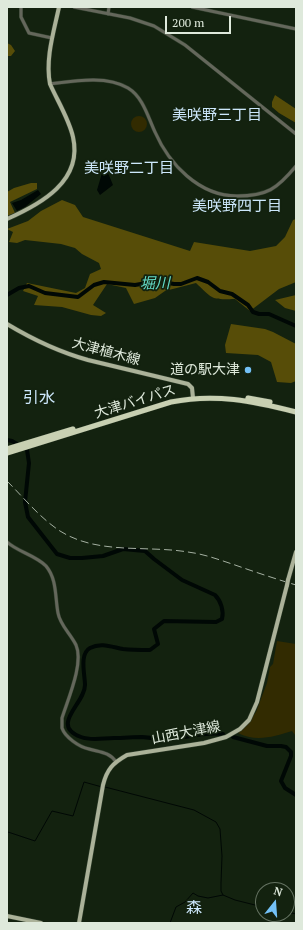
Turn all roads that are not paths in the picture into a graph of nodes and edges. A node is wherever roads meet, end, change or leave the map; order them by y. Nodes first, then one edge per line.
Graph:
1 (21, 7) edge
2 (59, 7) edge
3 (74, 7) edge
4 (109, 7) edge
5 (192, 7) edge
6 (108, 14) junction
7 (296, 29) edge
8 (52, 38) junction
9 (50, 84) junction
10 (296, 134) edge
11 (296, 166) edge
12 (7, 219) edge
13 (7, 324) edge
14 (193, 397) junction
15 (296, 409) edge
16 (296, 412) edge
17 (16, 448) junction
18 (7, 449) edge
19 (7, 453) edge
20 (7, 542) edge
21 (296, 552) edge
22 (116, 762) junction
23 (7, 916) edge
24 (41, 923) edge
25 (79, 923) edge

1 - 8 street
2 - 8 main road
3 - 6 street
4 - 6 street
5 - 7 street
6 - 10 street
8 - 9 main road
9 - 11 street
9 - 12 main road
13 - 14 main road, 大津植木線
14 - 15 highway, 大津バイパス
14 - 16 highway, 大津バイパス
14 - 17 highway, 大津バイパス
17 - 18 highway, 大津バイパス
17 - 19 highway, 大津バイパス
20 - 22 street
21 - 22 main road, 山西大津線, bridge
22 - 25 main road
23 - 24 main road

